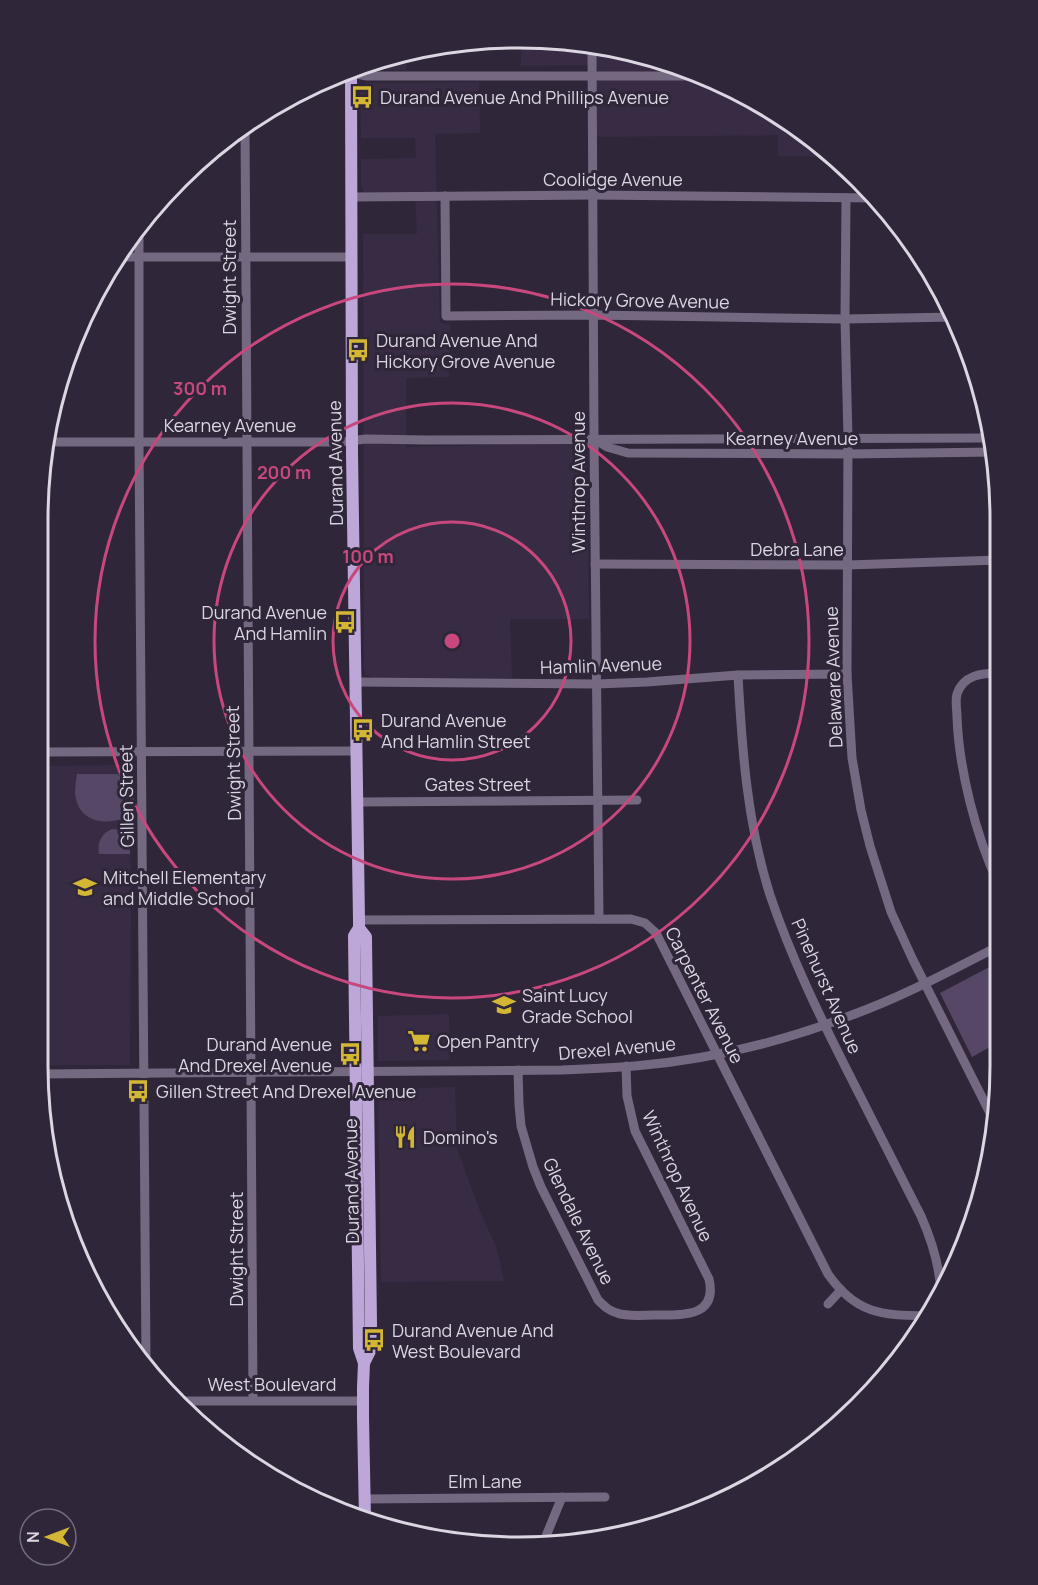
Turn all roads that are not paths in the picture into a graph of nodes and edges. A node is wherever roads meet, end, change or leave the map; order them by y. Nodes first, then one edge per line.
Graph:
1 (592, 54) edge
2 (363, 75) edge
3 (592, 75) junction
4 (677, 76) edge
5 (349, 80) edge
6 (245, 136) edge
7 (593, 195) junction
8 (445, 196) junction
9 (351, 197) junction
10 (846, 198) junction
11 (863, 198) edge
12 (139, 241) edge
13 (138, 256) junction
14 (245, 256) junction
15 (352, 256) junction
16 (127, 257) edge
17 (593, 315) junction
18 (944, 317) edge
19 (845, 319) junction
20 (848, 438) junction
21 (983, 438) edge
22 (594, 439) junction
23 (352, 440) junction
24 (139, 441) junction
25 (246, 441) junction
26 (55, 442) edge
27 (985, 452) edge
28 (848, 454) junction
29 (990, 561) edge
30 (595, 564) junction
31 (848, 565) junction
32 (990, 673) edge
33 (847, 674) junction
34 (738, 675) junction
35 (355, 682) junction
36 (597, 684) junction
37 (142, 751) junction
38 (356, 751) junction
39 (48, 752) edge
40 (249, 752) junction
41 (598, 800) junction
42 (638, 800) dead end
43 (358, 802) junction
44 (990, 863) edge
45 (599, 919) junction
46 (360, 924) junction
47 (990, 952) edge
48 (925, 984) junction
49 (824, 1024) junction
50 (717, 1054) junction
51 (626, 1066) junction
52 (518, 1070) junction
53 (362, 1072) junction
54 (252, 1073) junction
55 (48, 1074) edge
56 (145, 1074) junction
57 (988, 1109) edge
58 (940, 1277) edge
59 (840, 1290) junction
60 (709, 1297) joint
61 (828, 1304) dead end
62 (919, 1316) edge
63 (146, 1354) edge
64 (254, 1400) junction
65 (188, 1401) edge
66 (363, 1401) junction
67 (561, 1497) junction
68 (605, 1497) dead end
69 (364, 1499) junction
70 (365, 1511) edge
71 (546, 1536) edge

1 - 3 street, Winthrop Avenue
2 - 3 street
3 - 4 street
3 - 7 street, Winthrop Avenue
5 - 9 main road, Durand Avenue
6 - 14 street, Dwight Street
7 - 8 street, Coolidge Avenue
7 - 10 street, Coolidge Avenue
7 - 17 street, Winthrop Avenue
8 - 9 street, Coolidge Avenue
8 - 17 street, Hickory Grove Avenue
9 - 15 main road, Durand Avenue
10 - 11 street, Coolidge Avenue
10 - 19 street, Delaware Avenue
12 - 13 street, Gillen Street
13 - 14 street
13 - 16 street
13 - 24 street, Gillen Street
14 - 15 street
14 - 25 street, Dwight Street
15 - 23 main road, Durand Avenue
17 - 19 street, Hickory Grove Avenue
17 - 22 street, Winthrop Avenue
18 - 19 street, Hickory Grove Avenue
19 - 20 street, Delaware Avenue
20 - 21 street, Kearney Avenue
20 - 22 street, Kearney Avenue
20 - 28 street, Delaware Avenue
22 - 23 street, Kearney Avenue
22 - 28 street, Kearney Avenue
22 - 30 street, Winthrop Avenue
23 - 25 street, Kearney Avenue
23 - 35 main road, Durand Avenue
24 - 25 street, Kearney Avenue
24 - 26 street, Kearney Avenue
24 - 37 street, Gillen Street
25 - 40 street, Dwight Street
27 - 28 street, Kearney Avenue
28 - 31 street, Delaware Avenue
29 - 31 street, Debra Lane
30 - 31 street, Debra Lane
30 - 36 street, Winthrop Avenue
31 - 33 street, Delaware Avenue
32 - 44 street
33 - 34 street, Hamlin Avenue
33 - 48 street, Delaware Avenue
34 - 36 street, Hamlin Avenue
34 - 49 street, Pinehurst Avenue
35 - 36 street, Hamlin Avenue
35 - 38 main road, Durand Avenue
36 - 41 street, Winthrop Avenue
37 - 39 street
37 - 40 street
37 - 56 street, Gillen Street
38 - 40 street
38 - 43 main road, Durand Avenue
40 - 54 street, Dwight Street
41 - 42 street, Gates Street
41 - 43 street, Gates Street
41 - 45 street, Winthrop Avenue
43 - 46 main road, Durand Avenue
45 - 46 street, Carpenter Avenue
45 - 50 street, Carpenter Avenue
46 - 53 main road, Durand Avenue
47 - 48 street, Drexel Avenue
48 - 49 street, Drexel Avenue
48 - 57 street, Delaware Avenue
49 - 50 street, Drexel Avenue
49 - 58 street, Pinehurst Avenue
50 - 51 street, Drexel Avenue
50 - 59 street, Carpenter Avenue
51 - 52 street, Drexel Avenue
51 - 60 street, Winthrop Avenue
52 - 53 street, Drexel Avenue
52 - 60 street, Glendale Avenue
53 - 54 street, Drexel Avenue
53 - 66 main road, Durand Avenue
54 - 56 street, Drexel Avenue
54 - 64 street, Dwight Street
55 - 56 street, Drexel Avenue
56 - 63 street, Gillen Street
59 - 61 street
59 - 62 street, Carpenter Avenue
64 - 65 street, West Boulevard
64 - 66 street, West Boulevard
66 - 69 main road, Durand Avenue
67 - 68 street, Elm Lane
67 - 69 street, Elm Lane
67 - 71 street
69 - 70 main road, Durand Avenue

